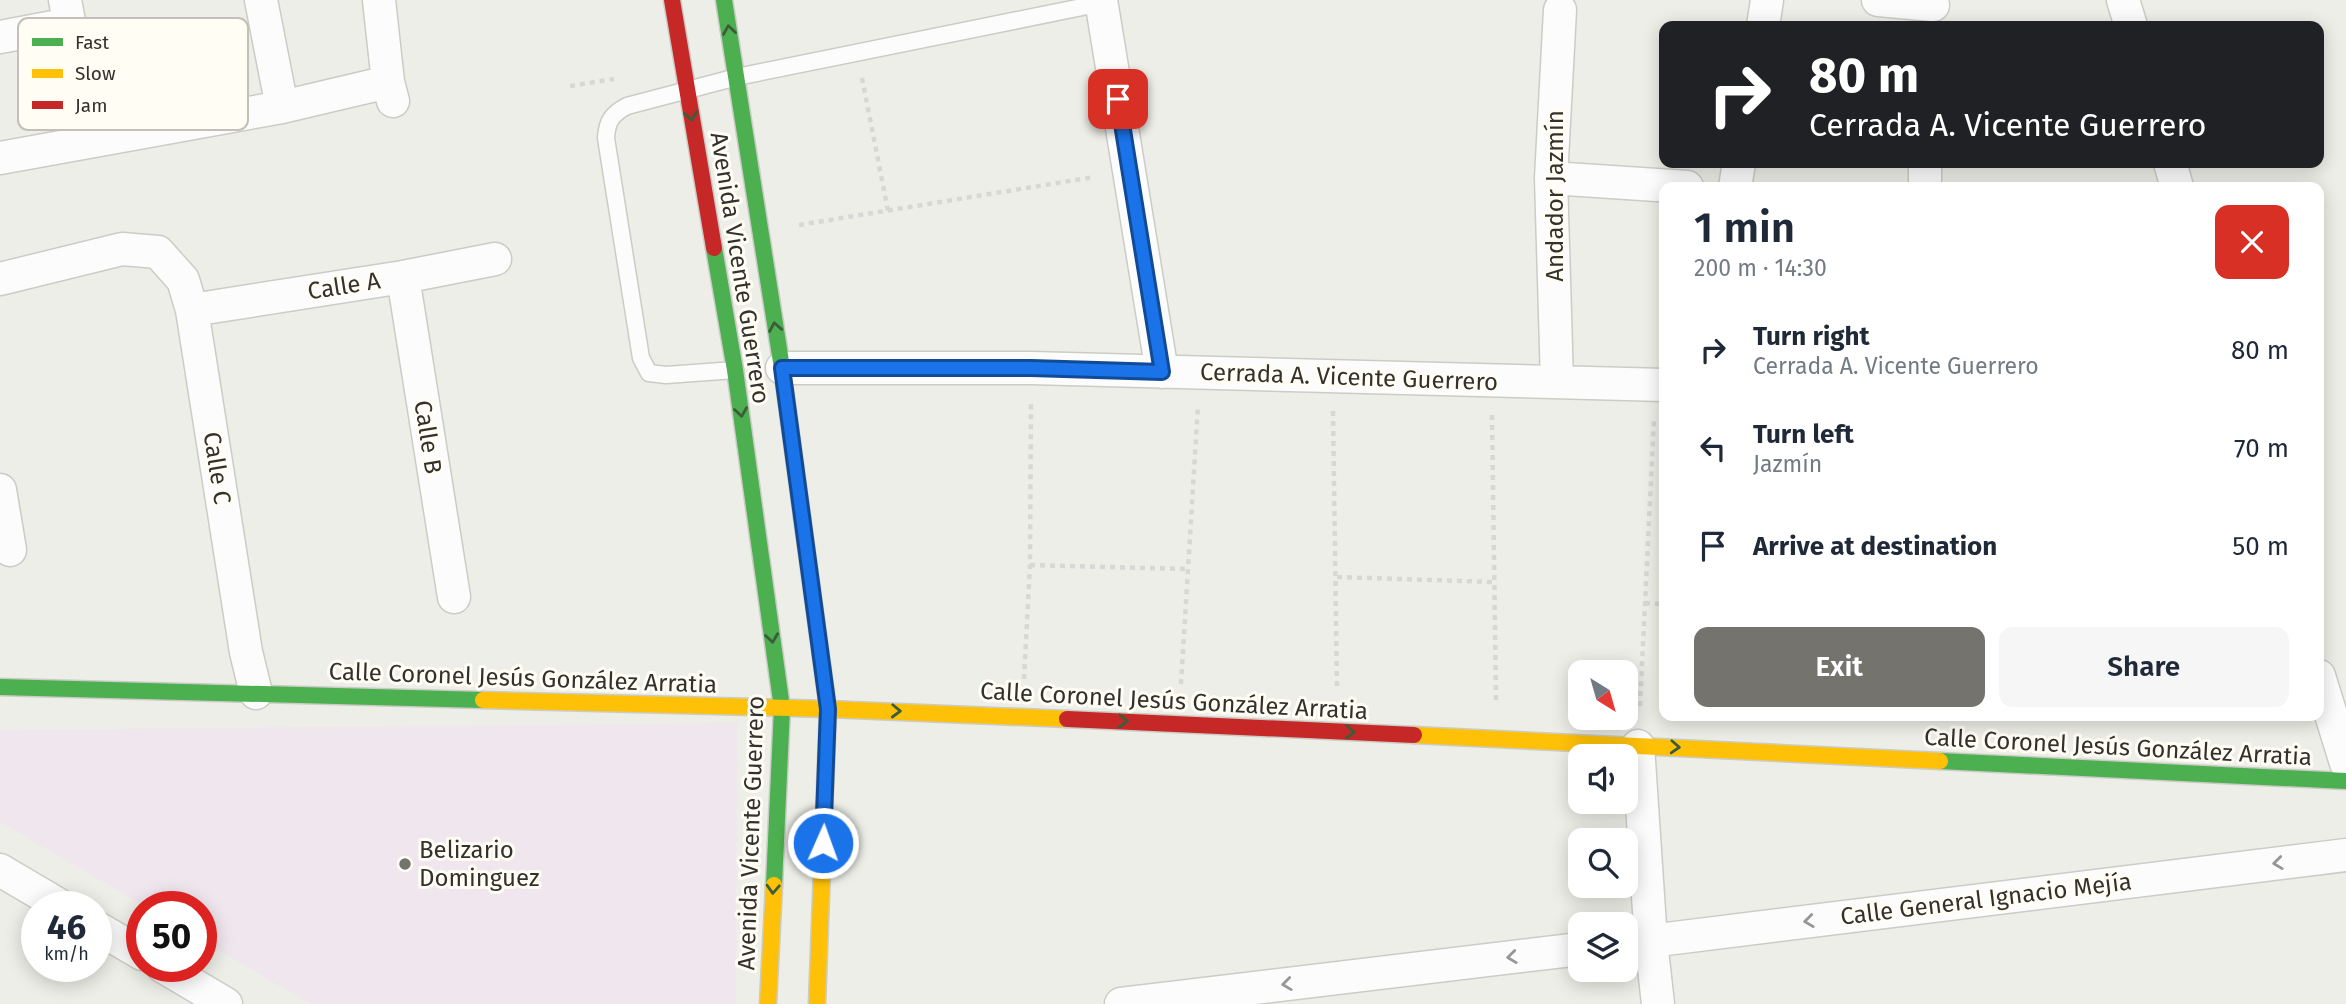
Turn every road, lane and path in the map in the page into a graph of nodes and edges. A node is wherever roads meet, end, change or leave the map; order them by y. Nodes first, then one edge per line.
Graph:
1 (261, 0) edge
2 (379, 0) edge
3 (672, 0) edge
4 (724, 0) edge
5 (1767, 0) edge
6 (1878, 0) edge
7 (1102, 1) edge
8 (1560, 10) dead end
9 (1932, 10) edge
10 (1764, 21) edge
11 (18, 30) edge
12 (0, 37) edge
13 (858, 54) junction
14 (737, 77) junction
15 (618, 78) dead end
16 (570, 86) dead end
17 (687, 89) junction
18 (282, 107) junction
19 (248, 113) edge
20 (155, 130) edge
21 (0, 158) edge
22 (1130, 172) junction
23 (1551, 178) junction
24 (1659, 185) edge
25 (888, 211) junction
26 (759, 231) junction
27 (495, 259) dead end
28 (403, 277) junction
29 (0, 279) edge
30 (192, 310) junction
31 (782, 368) junction
32 (1031, 368) junction
33 (735, 370) junction
34 (1162, 372) junction
35 (1200, 373) junction
36 (1332, 376) junction
37 (1492, 381) junction
38 (1557, 382) junction
39 (1659, 385) edge
40 (1659, 400) edge
41 (0, 490) edge
42 (10, 550) dead end
43 (1030, 565) junction
44 (1188, 569) junction
45 (1337, 576) junction
46 (1494, 582) junction
47 (454, 597) dead end
48 (1645, 603) junction
49 (1659, 604) edge
50 (1024, 685) dead end
51 (0, 687) edge
52 (1337, 690) dead end
53 (2324, 692) edge
54 (256, 693) junction
55 (782, 708) junction
56 (828, 709) junction
57 (1179, 723) junction
58 (1497, 740) junction
59 (1591, 744) edge
60 (1638, 746) junction
61 (2346, 764) edge
62 (2346, 780) edge
63 (2346, 855) edge
64 (0, 870) edge
65 (36, 891) edge
66 (1639, 942) edge
67 (1568, 950) edge
68 (189, 982) edge
69 (226, 1004) edge
70 (768, 1004) edge
71 (817, 1004) edge
72 (1121, 1004) edge
73 (1658, 1004) edge

1 - 18 street
2 - 18 street
3 - 17 street, Avenida Vicente Guerrero
14 -> 4 street, Avenida Vicente Guerrero
5 - 10 street
6 - 9 street
7 - 13 lane
7 - 22 street
8 - 23 street, Andador Jazmín
11 - 12 street
13 - 14 lane
13 - 25 path
14 - 17 lane
14 - 26 street, Avenida Vicente Guerrero
15 - 16 path
17 -> 33 street, Avenida Vicente Guerrero
17 - 33 lane
18 - 19 street
20 - 21 street
22 - 25 path
22 - 34 street
23 - 24 street
23 - 38 street, Andador Jazmín
25 - 26 path
31 -> 26 street, Avenida Vicente Guerrero
27 - 28 street, Calle A
28 - 30 street, Calle A
28 - 47 street, Calle B
29 - 30 street, Calle C
30 - 54 street, Calle C
31 - 32 street, Cerrada A. Vicente Guerrero
31 - 56 street, Avenida Vicente Guerrero
32 - 34 street, Cerrada A. Vicente Guerrero
32 - 43 path
33 -> 55 street, Avenida Vicente Guerrero
34 - 35 street, Cerrada A. Vicente Guerrero
35 - 36 street, Cerrada A. Vicente Guerrero
35 - 44 path
36 - 37 street, Cerrada A. Vicente Guerrero
36 - 45 path
37 - 38 street, Cerrada A. Vicente Guerrero
37 - 46 path
38 - 39 street, Cerrada A. Vicente Guerrero
40 - 48 path
41 - 42 street
43 - 44 path
43 - 50 path
44 - 57 path
45 - 46 path
45 - 52 path
46 - 58 path
48 - 49 path
48 - 60 path
51 - 54 street, Calle Coronel Jesús González Arratia
53 - 61 street
54 - 55 street, Calle Coronel Jesús González Arratia
55 - 56 street, Calle Coronel Jesús González Arratia
55 -> 70 street, Avenida Vicente Guerrero
56 -> 57 street, Calle Coronel Jesús González Arratia
56 - 71 street, Avenida Vicente Guerrero
57 -> 58 street, Calle Coronel Jesús González Arratia
58 - 59 street, Calle Coronel Jesús González Arratia
60 -> 62 street, Calle Coronel Jesús González Arratia
60 - 66 street
63 -> 66 street, Calle General Ignacio Mejía
64 - 65 street
66 - 73 street
67 -> 72 street
68 - 69 street

